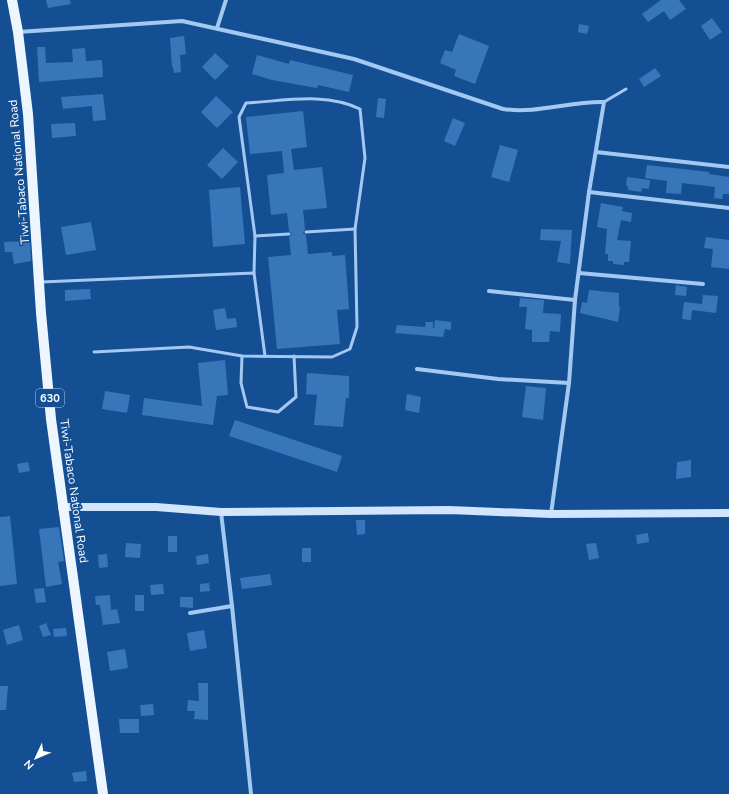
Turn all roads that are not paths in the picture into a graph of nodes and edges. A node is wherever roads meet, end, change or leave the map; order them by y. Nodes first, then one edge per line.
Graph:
1 (12, 0) edge
2 (226, 0) edge
3 (217, 28) junction
4 (18, 32) junction
5 (626, 90) dead end
6 (604, 102) junction
7 (596, 152) junction
8 (729, 167) edge
9 (589, 192) junction
10 (729, 208) edge
11 (354, 229) junction
12 (306, 232) dead end
13 (289, 234) dead end
14 (255, 236) junction
15 (254, 273) junction
16 (579, 273) junction
17 (41, 282) junction
18 (703, 284) dead end
19 (489, 291) dead end
20 (575, 300) junction
21 (94, 352) dead end
22 (242, 356) junction
23 (265, 356) junction
24 (294, 356) junction
25 (417, 369) dead end
26 (568, 383) junction
27 (62, 507) junction
28 (221, 512) junction
29 (729, 513) edge
30 (551, 514) junction
31 (232, 606) junction
32 (190, 613) dead end
33 (103, 794) edge
34 (251, 794) edge

1 - 4 main road, Tiwi-Tabaco National Road / 630
2 - 3 street
3 - 4 street
3 - 6 street
4 - 17 main road, Tiwi-Tabaco National Road / 630
5 - 6 lane
6 - 7 street
7 - 8 street
7 - 9 street
9 - 10 street
9 - 16 street
11 - 12 lane
11 - 14 lane
11 - 24 lane
13 - 14 lane
14 - 15 lane
15 - 17 lane
15 - 23 lane
16 - 18 street
16 - 20 street
17 - 27 main road, Tiwi-Tabaco National Road / 630
19 - 20 street
20 - 26 street
21 - 22 lane
22 - 23 lane
22 - 24 lane
23 - 24 lane
25 - 26 street
26 - 30 street
27 - 28 main road
27 - 33 main road, Tiwi-Tabaco National Road / 630
28 - 30 main road
28 - 31 street
29 - 30 main road
31 - 32 street
31 - 34 street

